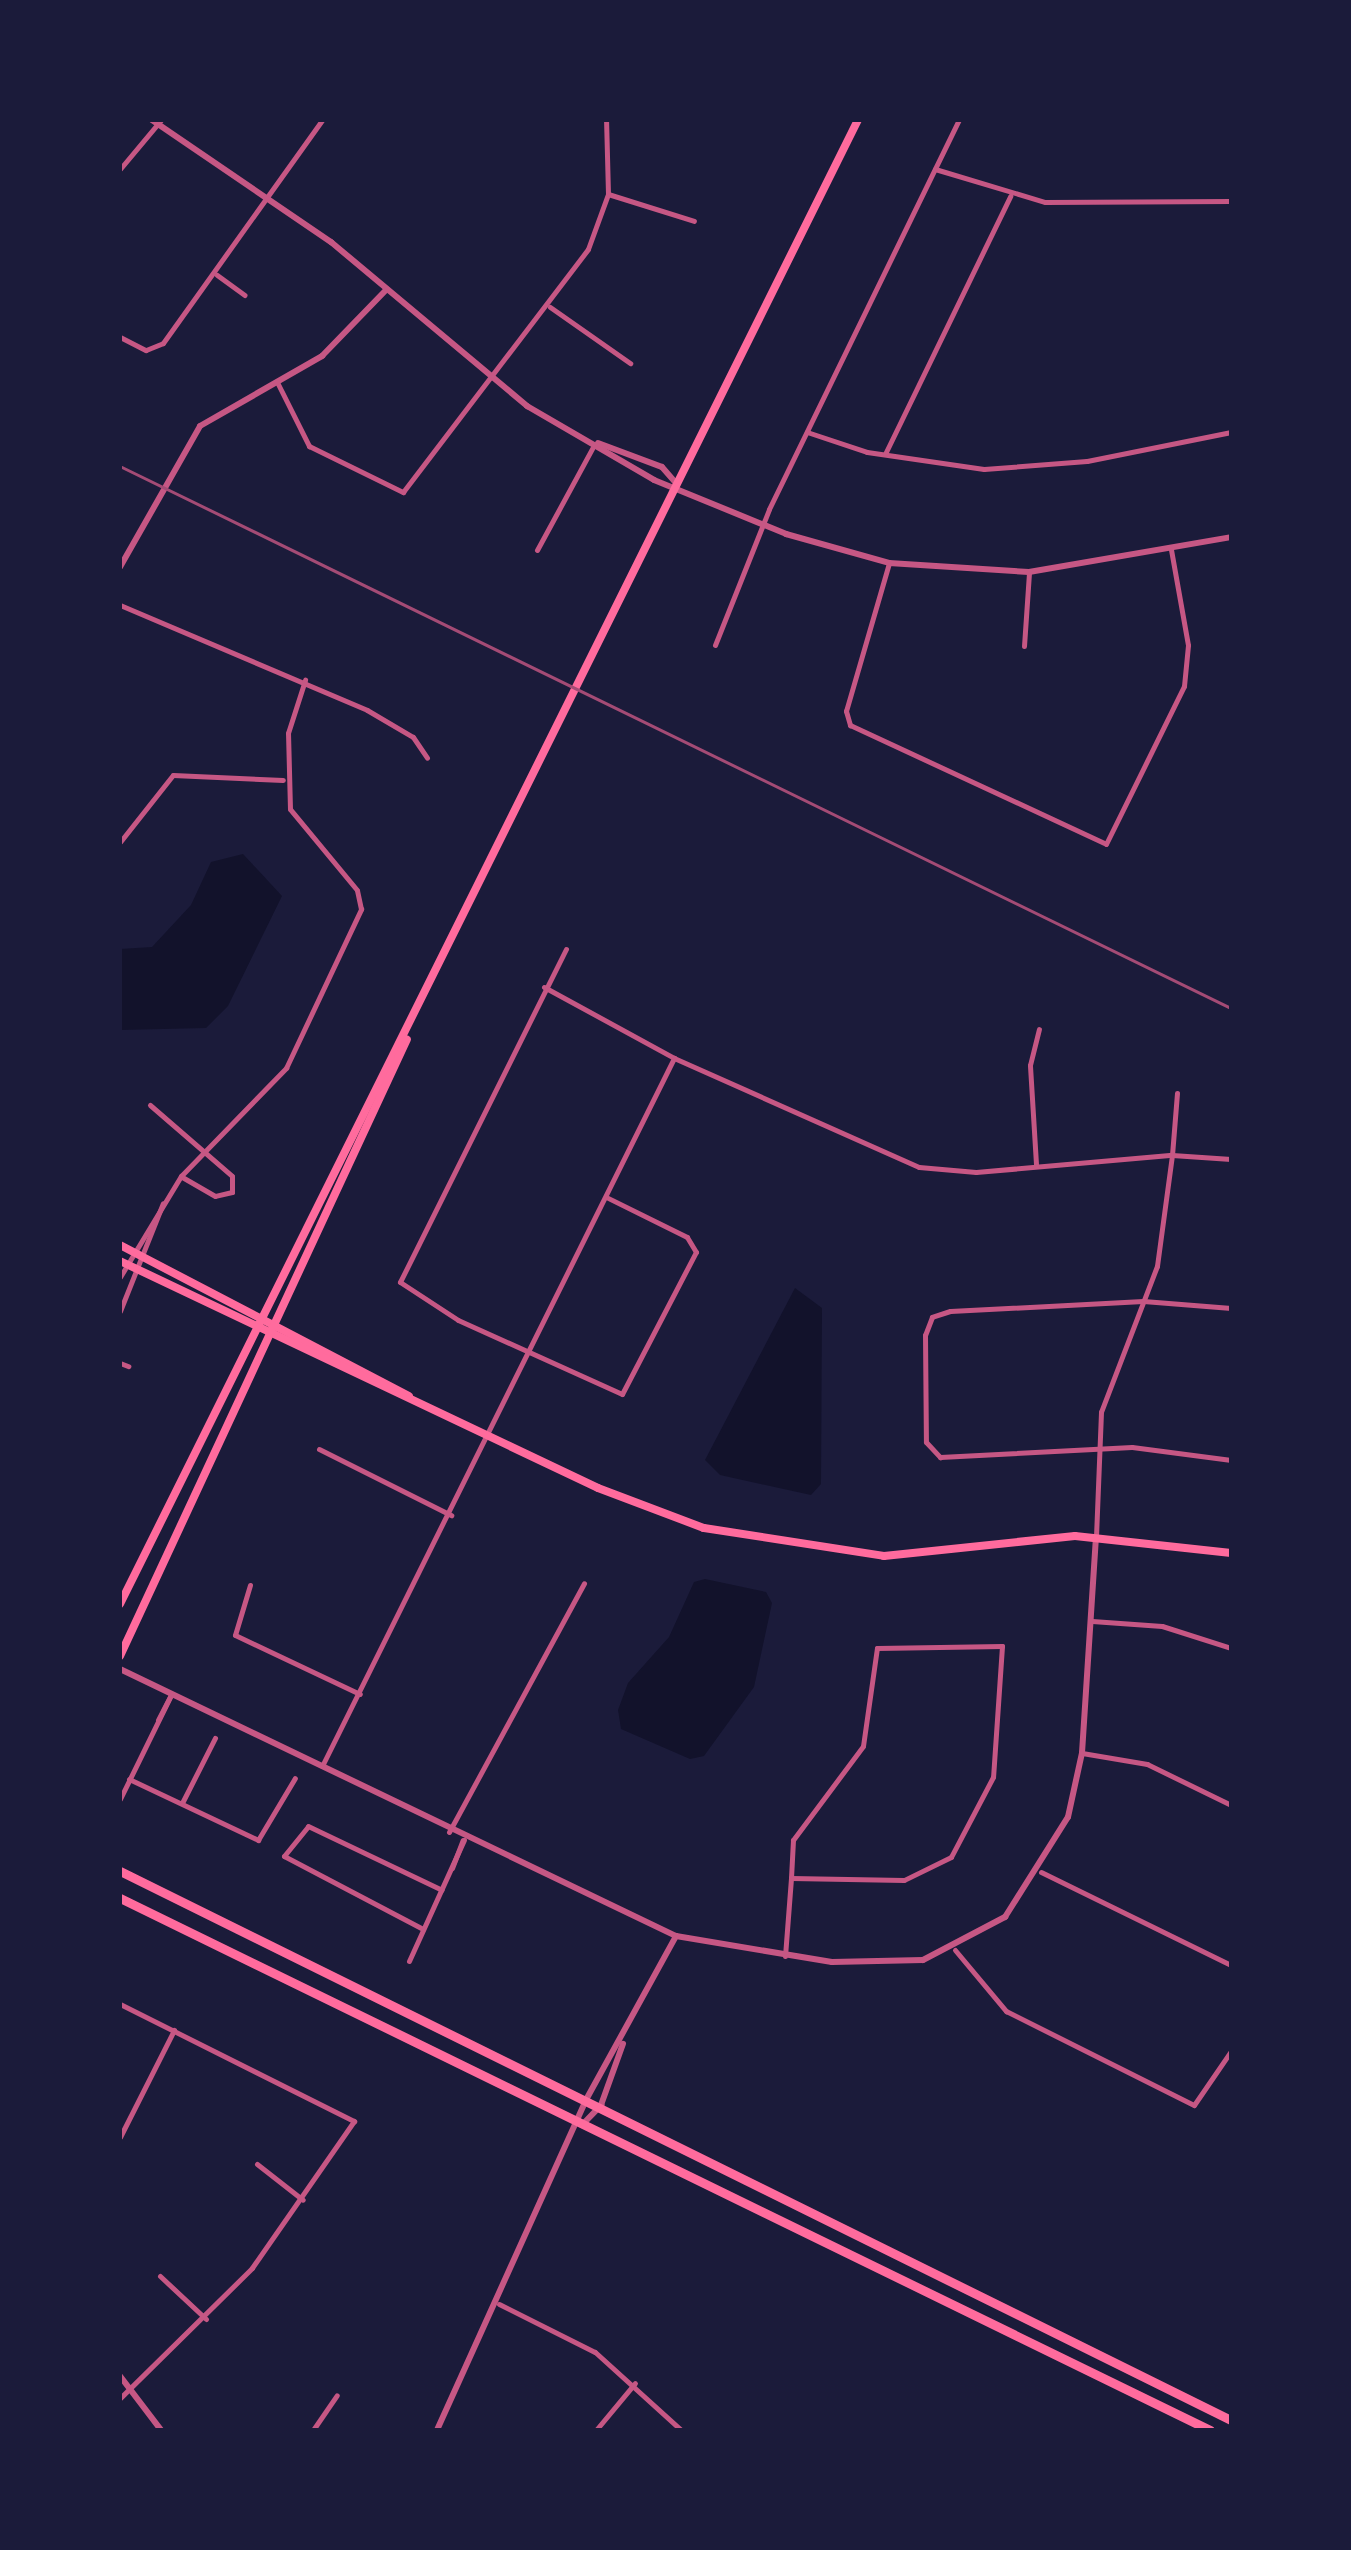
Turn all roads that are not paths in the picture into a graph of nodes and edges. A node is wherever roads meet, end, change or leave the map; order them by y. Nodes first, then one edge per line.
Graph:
1 (322, 120) edge
2 (606, 120) edge
3 (858, 120) edge
4 (959, 120) edge
5 (157, 122) edge
6 (120, 169) edge
7 (935, 170) junction
8 (608, 194) junction
9 (1010, 196) junction
10 (267, 198) junction
11 (1231, 201) edge
12 (694, 221) dead end
13 (217, 274) junction
14 (388, 289) junction
15 (245, 294) dead end
16 (550, 307) junction
17 (120, 337) edge
18 (630, 363) dead end
19 (489, 377) junction
20 (277, 382) junction
21 (807, 432) junction
22 (1231, 432) edge
23 (595, 442) junction
24 (884, 456) junction
25 (678, 485) junction
26 (762, 524) junction
27 (1231, 537) edge
28 (537, 550) dead end
29 (1171, 550) junction
30 (888, 563) junction
31 (120, 567) edge
32 (1029, 572) junction
33 (120, 606) edge
34 (715, 645) dead end
35 (1024, 646) dead end
36 (305, 680) junction
37 (426, 758) dead end
38 (284, 780) junction
39 (120, 842) edge
40 (566, 949) dead end
41 (544, 987) junction
42 (1039, 1029) dead end
43 (410, 1030) junction
44 (674, 1058) junction
45 (1177, 1093) dead end
46 (150, 1105) dead end
47 (202, 1155) junction
48 (1172, 1155) junction
49 (1231, 1159) edge
50 (1036, 1164) junction
51 (181, 1176) junction
52 (606, 1197) junction
53 (164, 1203) junction
54 (120, 1244) edge
55 (132, 1250) junction
56 (146, 1258) junction
57 (123, 1262) edge
58 (140, 1270) junction
59 (120, 1276) edge
60 (1143, 1301) junction
61 (1231, 1308) edge
62 (120, 1311) edge
63 (260, 1314) junction
64 (278, 1324) junction
65 (254, 1326) junction
66 (272, 1336) junction
67 (529, 1354) junction
68 (120, 1363) edge
69 (128, 1366) dead end
70 (409, 1396) junction
71 (491, 1436) junction
72 (319, 1448) dead end
73 (1098, 1449) junction
74 (1231, 1460) edge
75 (452, 1515) junction
76 (1096, 1536) junction
77 (1231, 1553) edge
78 (584, 1583) dead end
79 (250, 1585) dead end
80 (120, 1604) edge
81 (1092, 1621) junction
82 (1231, 1648) edge
83 (120, 1656) edge
84 (120, 1669) edge
85 (171, 1694) junction
86 (360, 1694) junction
87 (215, 1738) dead end
88 (1082, 1753) junction
89 (321, 1769) junction
90 (295, 1778) dead end
91 (129, 1779) junction
92 (120, 1798) edge
93 (182, 1803) junction
94 (1231, 1805) edge
95 (449, 1832) junction
96 (464, 1840) junction
97 (120, 1871) edge
98 (1042, 1872) junction
99 (790, 1878) junction
100 (442, 1890) junction
101 (120, 1898) edge
102 (423, 1929) junction
103 (676, 1936) junction
104 (955, 1950) junction
105 (785, 1957) junction
106 (409, 1961) dead end
107 (1231, 1965) edge
108 (120, 2004) edge
109 (174, 2030) junction
110 (623, 2043) junction
111 (1231, 2051) edge
112 (587, 2098) junction
113 (601, 2105) junction
114 (582, 2125) junction
115 (120, 2138) edge
116 (256, 2164) dead end
117 (303, 2200) junction
118 (160, 2276) dead end
119 (499, 2304) junction
120 (206, 2319) junction
121 (120, 2376) edge
122 (635, 2383) junction
123 (130, 2391) junction
124 (337, 2395) dead end
125 (120, 2398) edge
126 (1229, 2418) edge
127 (162, 2430) edge
128 (313, 2430) edge
129 (436, 2430) edge
130 (596, 2430) edge
131 (681, 2430) edge
132 (1210, 2430) edge

1 - 10 street
2 - 8 street
3 - 25 main road
4 - 7 street
5 - 6 street
5 - 10 street
7 - 9 street
7 - 21 street
8 - 12 street
8 - 16 street
9 - 11 street
9 - 24 street
10 - 13 street
10 - 14 street
13 - 15 street
13 - 17 street
14 - 19 street
14 - 20 street
16 - 18 street
16 - 19 street
19 - 20 street
19 - 23 street
20 - 31 street
21 - 24 street
21 - 26 street
22 - 24 street
23 - 25 street
23 - 25 street
23 - 28 street
25 - 26 street
25 - 43 main road
26 - 30 street
26 - 34 street
27 - 29 street
29 - 30 street
29 - 32 street
30 - 32 street
32 - 35 street
33 - 36 street
36 - 37 street
36 - 38 street
38 - 39 street
38 - 47 street
40 - 41 street
41 - 44 street
41 - 67 street
42 - 50 street
43 - 63 main road
43 - 64 main road
44 - 50 street
44 - 52 street
45 - 48 street
46 - 47 street
47 - 51 street
47 - 51 street
48 - 49 street
48 - 50 street
48 - 60 street
51 - 53 street
52 - 67 street
52 - 67 street
53 - 55 street
53 - 56 street
54 - 55 main road
55 - 56 main road
55 - 57 street
56 - 58 street
56 - 63 main road
57 - 58 main road
57 - 59 street
58 - 62 street
58 - 65 main road
60 - 61 street
60 - 73 street
60 - 73 street
63 - 64 main road
63 - 65 main road
64 - 66 main road
64 - 70 main road
65 - 66 main road
65 - 80 main road
66 - 70 main road
66 - 83 main road
67 - 71 street
68 - 69 street
70 - 71 main road
71 - 75 street
71 - 76 main road
72 - 75 street
73 - 74 street
73 - 76 street
75 - 86 street
76 - 77 main road
76 - 81 street
78 - 95 street
79 - 86 street
81 - 82 street
81 - 88 street
84 - 85 street
85 - 89 street
85 - 91 street
86 - 89 street
87 - 93 street
88 - 94 street
88 - 98 street
89 - 95 street
90 - 93 street
91 - 92 street
91 - 93 street
95 - 96 street
96 - 100 street
96 - 103 street
97 - 112 main road
98 - 104 street
98 - 107 street
99 - 99 street
99 - 105 street
100 - 102 street
100 - 102 street
101 - 114 main road
102 - 106 street
103 - 105 street
103 - 110 street
104 - 105 street
104 - 111 street
108 - 109 street
109 - 115 street
109 - 117 street
110 - 112 street
110 - 113 street
112 - 113 main road
112 - 114 street
113 - 114 street
113 - 126 main road
114 - 119 street
114 - 132 main road
116 - 117 street
117 - 120 street
118 - 120 street
119 - 122 street
119 - 129 street
120 - 123 street
121 - 123 street
122 - 130 street
122 - 131 street
123 - 125 street
123 - 127 street
124 - 128 street

